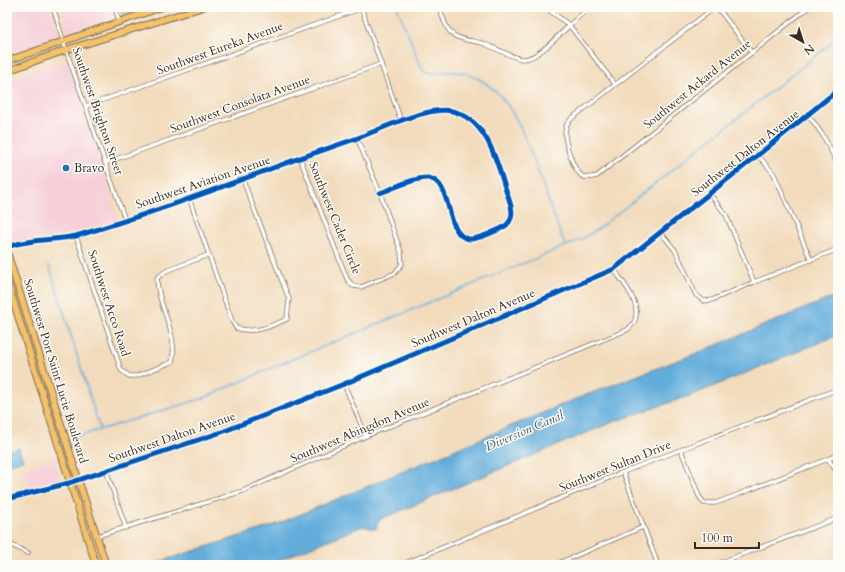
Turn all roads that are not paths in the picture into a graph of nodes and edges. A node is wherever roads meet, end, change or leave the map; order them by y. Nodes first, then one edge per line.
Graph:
1 (53, 7) edge
2 (114, 7) edge
3 (162, 7) edge
4 (203, 7) edge
5 (439, 7) edge
6 (545, 7) edge
7 (603, 7) edge
8 (716, 7) edge
9 (809, 7) edge
10 (361, 8) edge
11 (119, 22) junction
12 (569, 25) junction
13 (63, 41) junction
14 (66, 50) junction
15 (752, 53) junction
16 (7, 61) edge
17 (381, 64) junction
18 (7, 71) edge
19 (615, 84) junction
20 (838, 90) edge
21 (86, 106) junction
22 (808, 115) junction
23 (401, 121) junction
24 (357, 138) junction
25 (758, 155) junction
26 (300, 158) junction
27 (105, 163) junction
28 (838, 167) edge
29 (242, 180) junction
30 (380, 193) junction
31 (709, 193) junction
32 (189, 198) junction
33 (125, 220) junction
34 (661, 233) junction
35 (76, 236) junction
36 (7, 247) edge
37 (838, 249) edge
38 (7, 252) edge
39 (208, 255) junction
40 (811, 260) junction
41 (614, 269) junction
42 (7, 281) edge
43 (754, 282) junction
44 (344, 384) junction
45 (838, 389) edge
46 (366, 436) junction
47 (681, 450) junction
48 (838, 456) edge
49 (828, 459) junction
50 (106, 470) junction
51 (623, 472) junction
52 (838, 473) edge
53 (78, 479) junction
54 (69, 483) junction
55 (7, 499) edge
56 (838, 518) edge
57 (643, 527) junction
58 (126, 528) junction
59 (98, 536) junction
60 (7, 543) edge
61 (28, 553) dead end
62 (724, 563) edge
63 (96, 565) edge
64 (106, 565) edge
65 (401, 565) edge
66 (554, 565) edge
67 (658, 565) edge
68 (714, 565) edge

1 - 13 street, Southwest Brighton Street
2 - 11 street
3 - 11 main road
4 - 14 main road
5 - 12 street
6 - 12 street
7 - 12 street
8 - 15 street
8 - 19 street
9 - 15 street, Southwest Ackard Avenue
10 - 17 street
10 - 21 street, Southwest Eureka Avenue
11 - 13 main road
12 - 19 street
13 - 14 street, Southwest Brighton Street
13 - 16 main road
14 - 18 main road
14 - 21 street, Southwest Brighton Street
15 - 19 street, Southwest Ackard Avenue
17 - 23 street
17 - 27 street, Southwest Consolata Avenue
20 - 22 street, Southwest Dalton Avenue
21 - 27 street, Southwest Brighton Street
22 - 25 street, Southwest Dalton Avenue
22 - 28 street
23 - 24 street, Southwest Aviation Avenue
23 - 30 street, Southwest Aviation Avenue
24 - 26 street, Southwest Aviation Avenue
24 - 30 street, Southwest Cadet Circle
25 - 31 street, Southwest Dalton Avenue
25 - 40 street
26 - 29 street, Southwest Aviation Avenue
26 - 30 street, Southwest Cadet Circle
27 - 33 street, Southwest Brighton Street
29 - 32 street, Southwest Aviation Avenue
29 - 39 street
31 - 34 street, Southwest Dalton Avenue
31 - 43 street
32 - 33 street, Southwest Aviation Avenue
32 - 39 street
33 - 35 street, Southwest Aviation Avenue
34 - 41 street, Southwest Dalton Avenue
34 - 43 street
35 - 36 street, Southwest Aviation Avenue
35 - 39 street, Southwest Acco Road
37 - 40 street
38 - 53 main road, Southwest Port Saint Lucie Boulevard
40 - 43 street
41 - 44 street, Southwest Dalton Avenue
41 - 46 street, Southwest Abingdon Avenue
42 - 54 main road, Southwest Port Saint Lucie Boulevard
44 - 46 street
44 - 50 street, Southwest Dalton Avenue
45 - 47 street, Southwest Sultan Drive
46 - 58 street, Southwest Abingdon Avenue
47 - 49 street
47 - 51 street, Southwest Sultan Drive
48 - 49 street
49 - 52 street
50 - 53 street, Southwest Dalton Avenue
50 - 58 street
51 - 57 street
51 - 65 street, Southwest Sultan Drive
53 - 54 street, Southwest Dalton Avenue
53 - 59 main road, Southwest Port Saint Lucie Boulevard
54 - 55 street, Southwest Dalton Avenue
54 - 63 main road, Southwest Port Saint Lucie Boulevard
56 - 62 street
57 - 66 street
57 - 67 street
58 - 59 street, Southwest Abingdon Avenue
59 - 64 main road, Southwest Port Saint Lucie Boulevard
60 - 61 street
62 - 68 street

